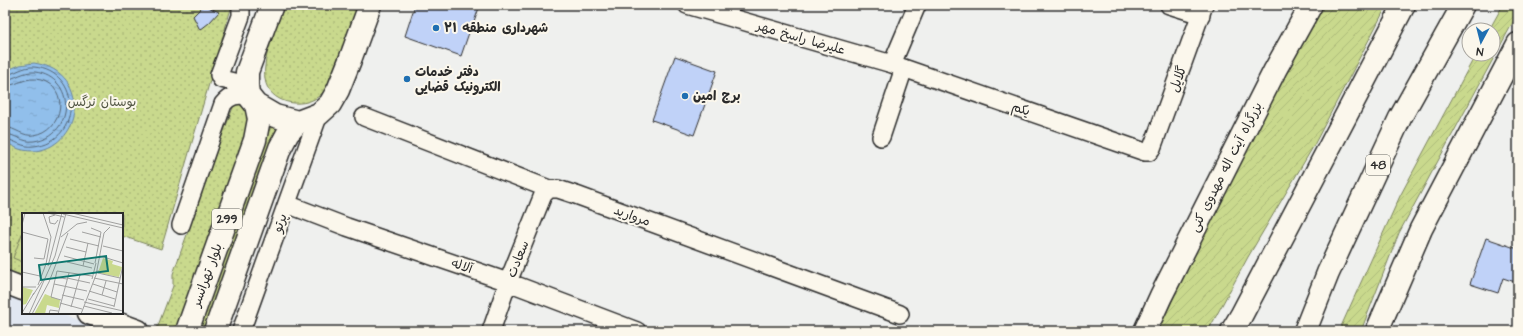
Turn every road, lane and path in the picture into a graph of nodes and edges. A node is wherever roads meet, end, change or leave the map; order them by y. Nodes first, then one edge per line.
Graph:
1 (242, 5) edge
2 (272, 5) edge
3 (370, 5) edge
4 (687, 5) edge
5 (917, 5) edge
6 (1170, 5) edge
7 (1311, 5) edge
8 (1404, 5) edge
9 (1463, 5) edge
10 (1203, 10) edge
11 (1518, 44) edge
12 (898, 66) junction
13 (250, 95) junction
14 (319, 114) junction
15 (364, 117) dead end
16 (298, 122) junction
17 (881, 137) dead end
18 (1149, 152) joint
19 (549, 189) junction
20 (287, 204) junction
21 (181, 225) dead end
22 (5, 282) edge
23 (508, 282) junction
24 (22, 289) edge
25 (92, 314) edge
26 (900, 314) dead end
27 (1236, 326) edge
28 (138, 331) edge
29 (188, 331) edge
30 (215, 331) edge
31 (241, 331) edge
32 (491, 331) edge
33 (637, 331) edge
34 (1145, 331) edge
35 (1305, 331) edge
36 (1377, 331) edge

1 - 13 street
2 - 13 main road, بلوار تهرانسر
3 - 14 main road
4 - 12 street, علیرضا راسخ مهر
5 - 12 street
6 - 10 street
7 - 34 main road, بزرگراه آیت اله مهدوی کنی
8 - 27 main road
9 - 35 main road, 48
10 - 18 street, گلایل
11 - 36 main road
12 - 17 street
12 - 18 street, یکم
13 - 16 main road
13 - 21 street
13 - 29 main road, بلوار تهرانسر / 299
14 - 16 main road
14 - 20 street, پرتو
15 - 19 street, مروارید
16 - 30 main road, بلوار تهرانسر / 299
19 - 23 street, سعادت
19 - 26 street, مروارید
20 - 23 street, آلاله
20 - 31 street, پرتو
22 - 24 main road
23 - 32 street, سعادت
23 - 33 street, آلاله
25 - 28 main road

